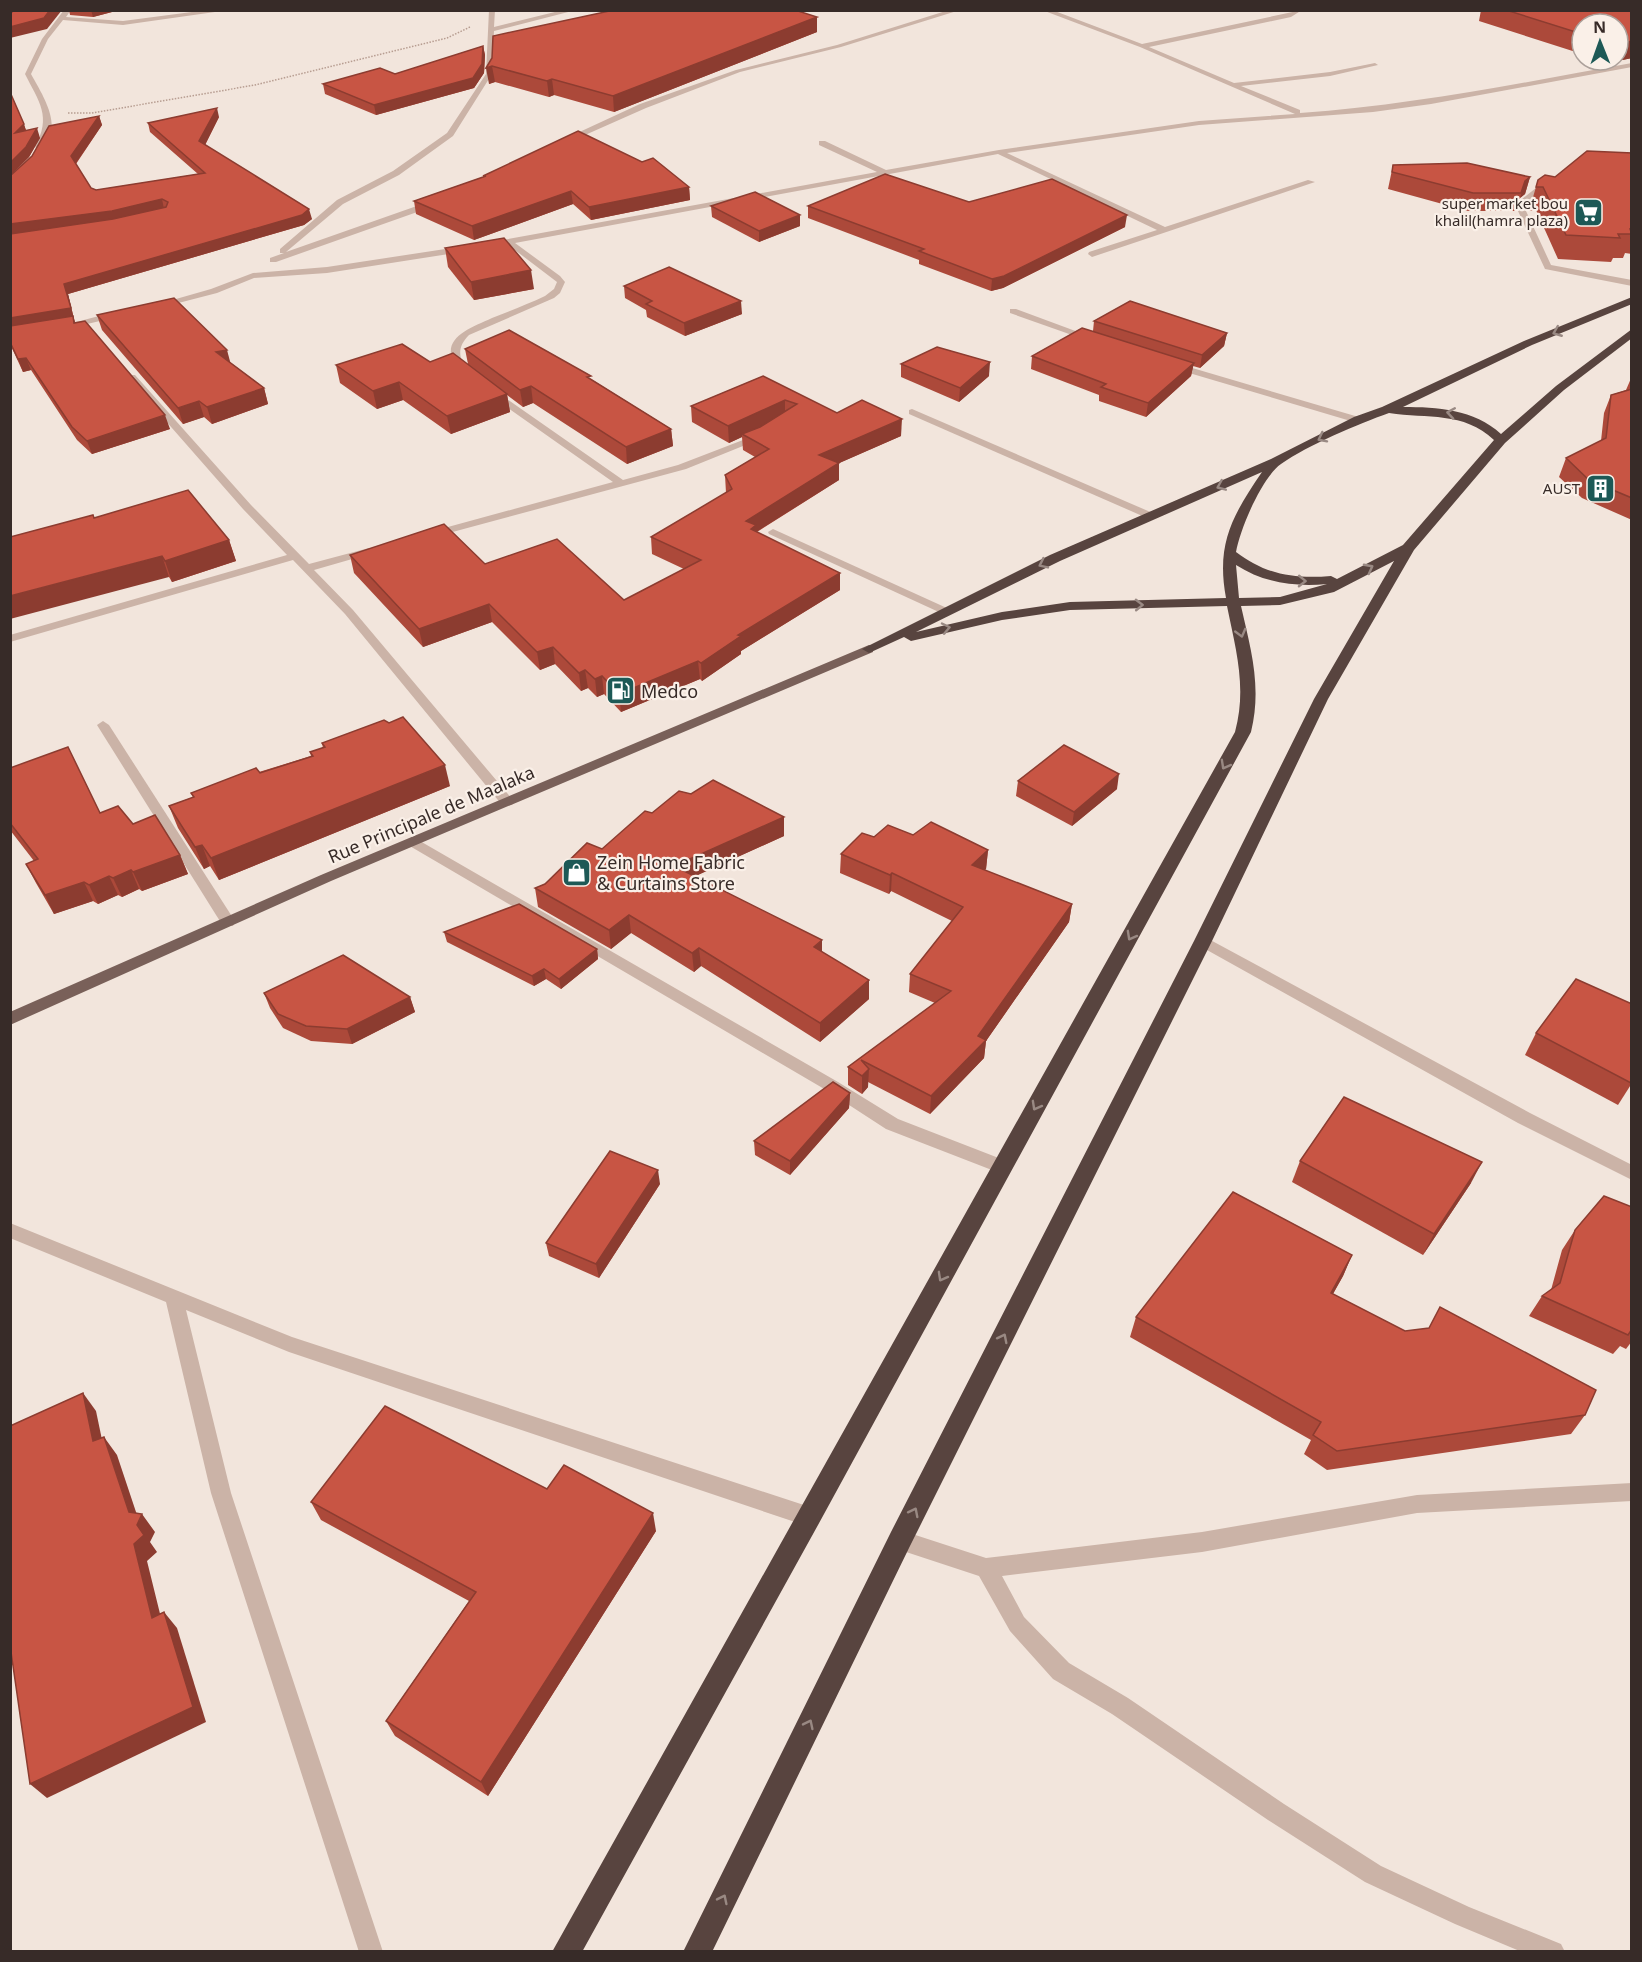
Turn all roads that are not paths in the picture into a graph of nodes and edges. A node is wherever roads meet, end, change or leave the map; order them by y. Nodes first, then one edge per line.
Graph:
1 (68, 10) edge
2 (226, 10) edge
3 (573, 10) edge
4 (957, 10) edge
5 (1045, 10) edge
6 (1299, 10) edge
7 (491, 15) edge
8 (61, 18) junction
9 (490, 30) junction
10 (1142, 46) junction
11 (1375, 65) dead end
12 (1632, 65) edge
13 (1234, 85) junction
14 (1303, 114) junction
15 (822, 143) dead end
16 (555, 145) edge
17 (999, 152) junction
18 (34, 155) edge
19 (885, 173) junction
20 (1556, 177) edge
21 (1311, 182) dead end
22 (447, 198) edge
23 (1162, 229) junction
24 (509, 242) junction
25 (1092, 254) dead end
26 (273, 260) junction
27 (253, 276) junction
28 (1632, 283) edge
29 (1632, 300) edge
30 (152, 306) edge
31 (1013, 311) dead end
32 (129, 312) edge
33 (55, 328) edge
34 (1632, 332) edge
35 (1102, 343) edge
36 (1158, 361) edge
37 (120, 363) edge
38 (470, 377) edge
39 (484, 387) edge
40 (1386, 410) junction
41 (912, 412) dead end
42 (1358, 420) junction
43 (772, 430) edge
44 (1501, 440) junction
45 (1275, 462) junction
46 (619, 482) junction
47 (1151, 516) junction
48 (773, 532) dead end
49 (423, 536) edge
50 (1408, 548) junction
51 (377, 549) edge
52 (1230, 554) junction
53 (296, 556) junction
54 (308, 568) junction
55 (1350, 578) junction
56 (1233, 604) junction
57 (945, 611) junction
58 (10, 639) edge
59 (869, 649) junction
60 (103, 725) dead end
61 (507, 802) junction
62 (413, 842) junction
63 (228, 922) junction
64 (1203, 942) junction
65 (10, 1019) edge
66 (1002, 1167) junction
67 (1632, 1173) edge
68 (10, 1230) edge
69 (174, 1297) junction
70 (1632, 1492) edge
71 (810, 1517) junction
72 (900, 1540) junction
73 (986, 1568) junction
74 (371, 1952) edge
75 (566, 1952) edge
76 (697, 1952) edge
77 (1553, 1952) edge

1 - 8 street
2 - 8 street
3 - 9 street
4 - 16 street
5 - 10 street
6 - 10 street
7 - 9 street
8 - 18 street
9 - 26 street
10 - 13 street
11 - 13 street
12 - 14 street
13 - 14 street
14 - 17 street
15 - 19 street
17 - 19 street
17 - 23 street
19 - 24 street
20 - 28 street
21 - 23 street
22 - 26 street
23 - 25 street
24 - 27 street
24 - 38 street
26 - 27 street
27 - 30 street
29 -> 40 highway
31 - 35 street
32 - 33 street
34 - 44 highway
36 - 42 street
37 - 53 street
39 - 46 street
40 - 42 highway
44 -> 40 highway
41 - 47 street
42 -> 45 highway
43 - 46 street
44 - 50 highway
45 -> 47 highway
45 - 52 highway
46 - 49 street
47 -> 57 highway
48 - 57 street
55 -> 50 highway
50 - 64 highway
51 - 54 street
52 -> 55 highway
52 - 56 highway
53 - 54 street
53 - 58 street
54 - 61 street
55 - 56 highway
59 -> 56 highway
56 -> 66 highway
57 - 59 highway
59 - 61 main road, Rue Principale de Maalaka
60 - 63 street
61 - 62 main road, Rue Principale de Maalaka
62 - 63 main road, Rue Principale de Maalaka
62 - 66 street
63 - 65 main road, Rue Principale de Maalaka
64 - 67 street
72 -> 64 highway
66 -> 71 highway
68 - 69 street
69 - 71 street
69 - 74 street
70 - 73 street
71 - 75 highway
72 - 73 street
76 -> 72 highway
73 - 77 street

